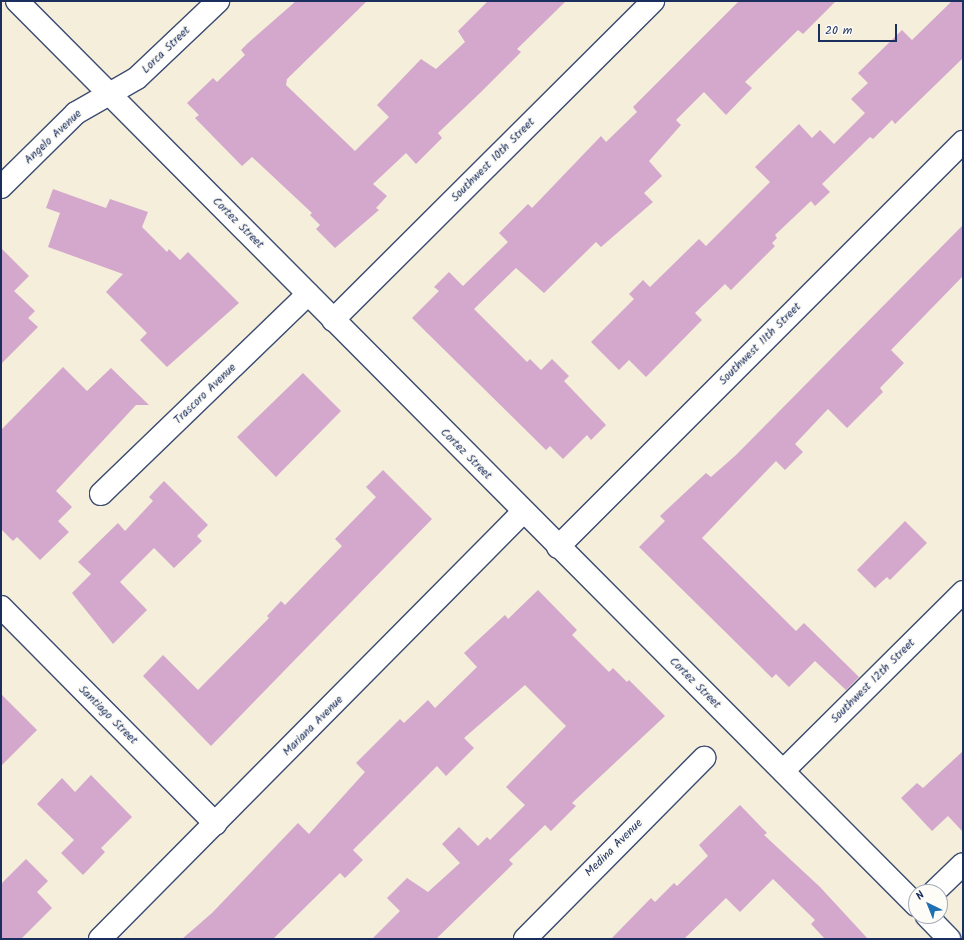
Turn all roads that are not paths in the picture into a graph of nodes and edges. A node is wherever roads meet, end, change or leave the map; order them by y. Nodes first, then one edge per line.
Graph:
1 (17, 1) edge
2 (218, 1) edge
3 (653, 1) edge
4 (110, 94) junction
5 (963, 142) edge
6 (1, 187) edge
7 (308, 294) junction
8 (333, 320) junction
9 (101, 494) dead end
10 (524, 512) junction
11 (558, 547) junction
12 (963, 592) edge
13 (1, 607) edge
14 (704, 758) dead end
15 (783, 771) junction
16 (216, 824) junction
17 (963, 864) edge
18 (942, 884) edge
19 (908, 897) edge
20 (934, 924) edge
21 (100, 939) edge
22 (525, 939) edge
23 (948, 939) edge

1 - 4 street, Cortez Street
2 - 4 street, Lorca Street
3 - 8 street, Southwest 10th Street
4 - 6 street, Angelo Avenue
4 - 7 street, Cortez Street
5 - 11 street, Southwest 11th Street
7 - 8 street, Cortez Street
7 - 9 street, Trascoro Avenue
8 - 10 street, Cortez Street
10 - 11 street, Cortez Street
10 - 16 street, Mariana Avenue
11 - 15 street, Cortez Street
12 - 15 street, Southwest 12th Street
13 - 16 street, Santiago Street
14 - 22 street, Medina Avenue
15 - 19 street, Cortez Street
16 - 21 street, Mariana Avenue
17 - 18 street
20 - 23 street

